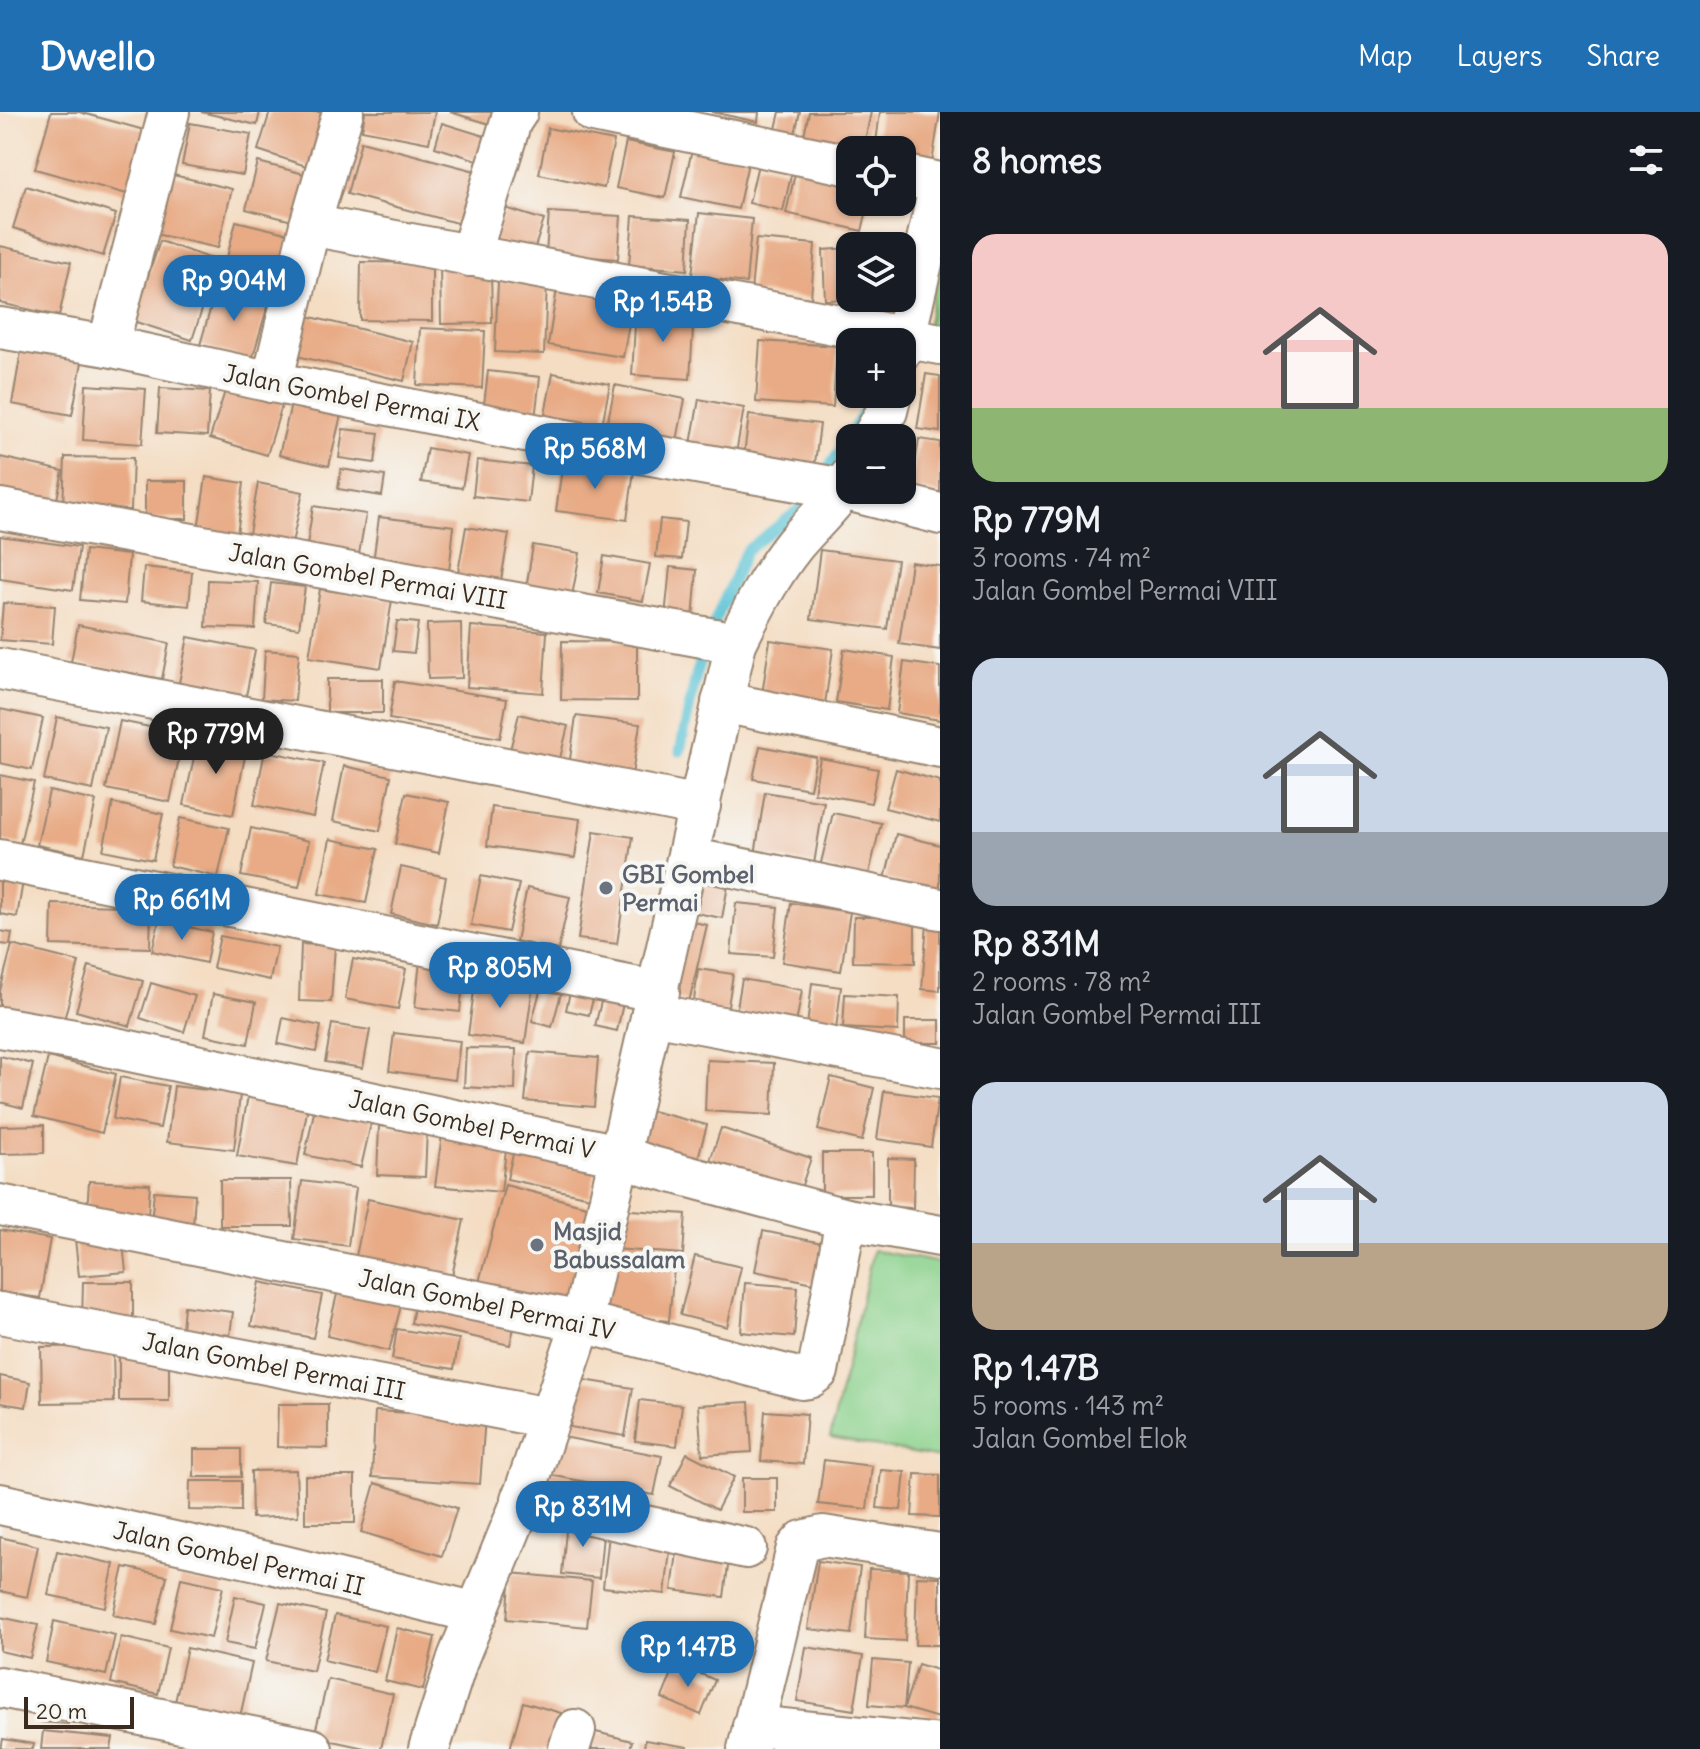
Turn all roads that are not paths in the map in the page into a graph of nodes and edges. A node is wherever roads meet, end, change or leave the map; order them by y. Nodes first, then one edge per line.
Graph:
1 (169, 112) edge
2 (343, 112) edge
3 (517, 112) edge
4 (593, 112) edge
5 (836, 162) edge
6 (916, 178) edge
7 (940, 184) edge
8 (310, 225) junction
9 (470, 256) junction
10 (836, 328) edge
11 (3, 340) edge
12 (916, 344) edge
13 (108, 346) junction
14 (272, 382) junction
15 (836, 481) edge
16 (836, 496) edge
17 (910, 504) edge
18 (0, 509) edge
19 (940, 514) edge
20 (736, 643) junction
21 (0, 669) edge
22 (722, 702) junction
23 (940, 747) edge
24 (700, 806) junction
25 (689, 858) junction
26 (0, 860) edge
27 (940, 909) edge
28 (656, 1003) junction
29 (0, 1027) edge
30 (940, 1068) edge
31 (619, 1155) junction
32 (0, 1205) edge
33 (846, 1219) junction
34 (940, 1236) edge
35 (0, 1313) edge
36 (582, 1322) junction
37 (548, 1418) junction
38 (521, 1499) junction
39 (0, 1504) edge
40 (746, 1548) dead end
41 (940, 1554) edge
42 (477, 1613) junction
43 (0, 1687) edge
44 (751, 1738) edge
45 (940, 1745) edge
46 (312, 1749) edge
47 (429, 1749) edge

1 - 13 street
2 - 8 street
3 - 9 street
4 - 5 street
6 - 7 street
7 - 12 street
8 - 9 street
8 - 14 street
9 - 10 street
11 - 13 street, Jalan Gombel Permai IX
13 - 14 street, Jalan Gombel Permai IX
14 - 15 street, Jalan Gombel Permai IX
16 - 20 street
17 - 19 street, Jalan Gombel Permai IX
18 - 20 street, Jalan Gombel Permai VIII
20 - 22 street
21 - 24 street
22 - 23 street
22 - 24 street
24 - 25 street
25 - 27 street
25 - 28 street
26 - 28 street
28 - 30 street
28 - 31 street
29 - 31 street, Jalan Gombel Permai V
31 - 33 street, Jalan Gombel Permai V
31 - 36 street
32 - 36 street, Jalan Gombel Permai IV
33 - 34 street, Jalan Gombel Permai V
33 - 36 street, Jalan Gombel Permai IV
35 - 37 street, Jalan Gombel Permai III
36 - 37 street
37 - 38 street
38 - 40 street
38 - 42 street
39 - 42 street, Jalan Gombel Permai II
41 - 44 street
42 - 47 street
43 - 46 street
44 - 45 street

